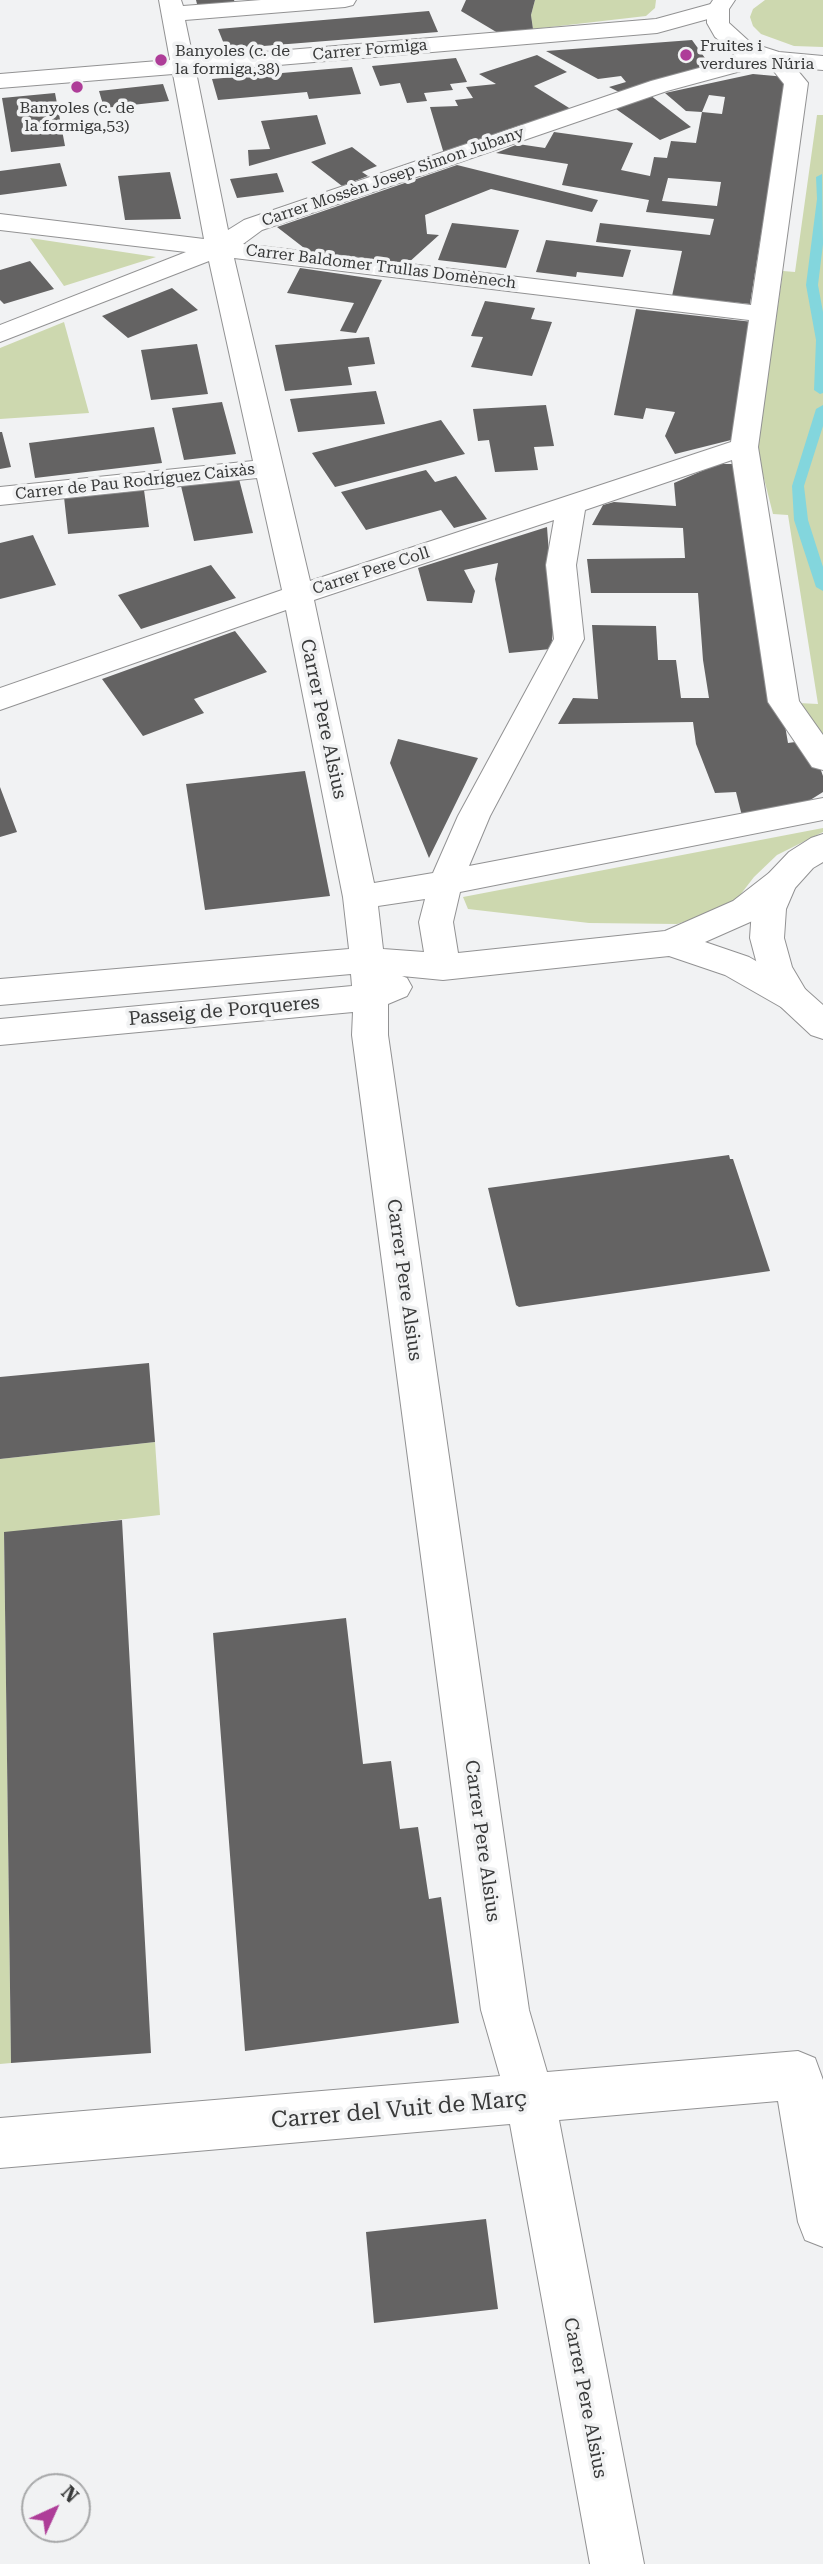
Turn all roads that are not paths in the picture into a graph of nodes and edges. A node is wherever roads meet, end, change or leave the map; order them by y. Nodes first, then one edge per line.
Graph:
1 (345, 0) edge
2 (279, 3) edge
3 (717, 4) edge
4 (171, 7) edge
5 (657, 26) junction
6 (723, 32) junction
7 (752, 52) junction
8 (778, 60) junction
9 (823, 63) edge
10 (181, 64) junction
11 (0, 80) edge
12 (822, 88) edge
13 (0, 222) edge
14 (219, 248) junction
15 (763, 314) junction
16 (0, 334) edge
17 (744, 447) junction
18 (270, 468) junction
19 (0, 496) edge
20 (571, 505) junction
21 (298, 595) junction
22 (0, 699) edge
23 (823, 759) edge
24 (823, 809) edge
25 (823, 846) edge
26 (781, 882) junction
27 (445, 883) junction
28 (360, 897) junction
29 (670, 943) junction
30 (443, 967) junction
31 (370, 979) junction
32 (0, 992) edge
33 (793, 998) junction
34 (823, 1026) edge
35 (0, 1032) edge
36 (530, 2098) junction
37 (0, 2143) edge
38 (823, 2222) edge
39 (617, 2564) edge

1 - 2 street
2 - 4 street
3 - 5 street, Carrer Formiga
3 - 6 street
4 - 10 street, Carrer Pere Alsius
5 - 6 street, Carrer Formiga
5 - 10 street, Carrer Formiga
6 - 7 street
7 - 8 street
7 - 14 street, Carrer Mossèn Josep Simon Jubany
8 - 9 street
8 - 12 street
8 - 15 street
10 - 11 street, Carrer Formiga
10 - 14 street, Carrer Pere Alsius
13 - 14 street, Carrer Baldomer Trullas Domènech
14 - 15 street, Carrer Baldomer Trullas Domènech
14 - 16 street, Carrer Mossèn Josep Simon Jubany
14 - 18 street, Carrer Pere Alsius
15 - 17 street
17 - 20 street, Carrer Pere Coll
17 - 23 street
18 - 19 street, Carrer de Pau Rodríguez Caixàs
18 - 21 street, Carrer Pere Alsius
20 - 21 street, Carrer Pere Coll
20 - 27 street
21 - 22 street, Carrer Pere Coll
21 - 28 street, Carrer Pere Alsius
24 - 27 street
25 - 26 street, Passeig de Porqueres
26 - 29 street, Passeig de Porqueres
26 - 33 street
27 - 28 street
27 - 30 street
28 - 31 street, Carrer Pere Alsius
29 - 30 street, Passeig de Porqueres
29 - 33 street, Passeig de Porqueres
30 - 31 street, Passeig de Porqueres
31 - 32 street, Passeig de Porqueres
31 - 35 street, Passeig de Porqueres
31 - 36 street, Carrer Pere Alsius
33 - 34 street
36 - 37 street, Carrer del Vuit de Març
36 - 38 street, Carrer del Vuit de Març
36 - 39 street, Carrer Pere Alsius

